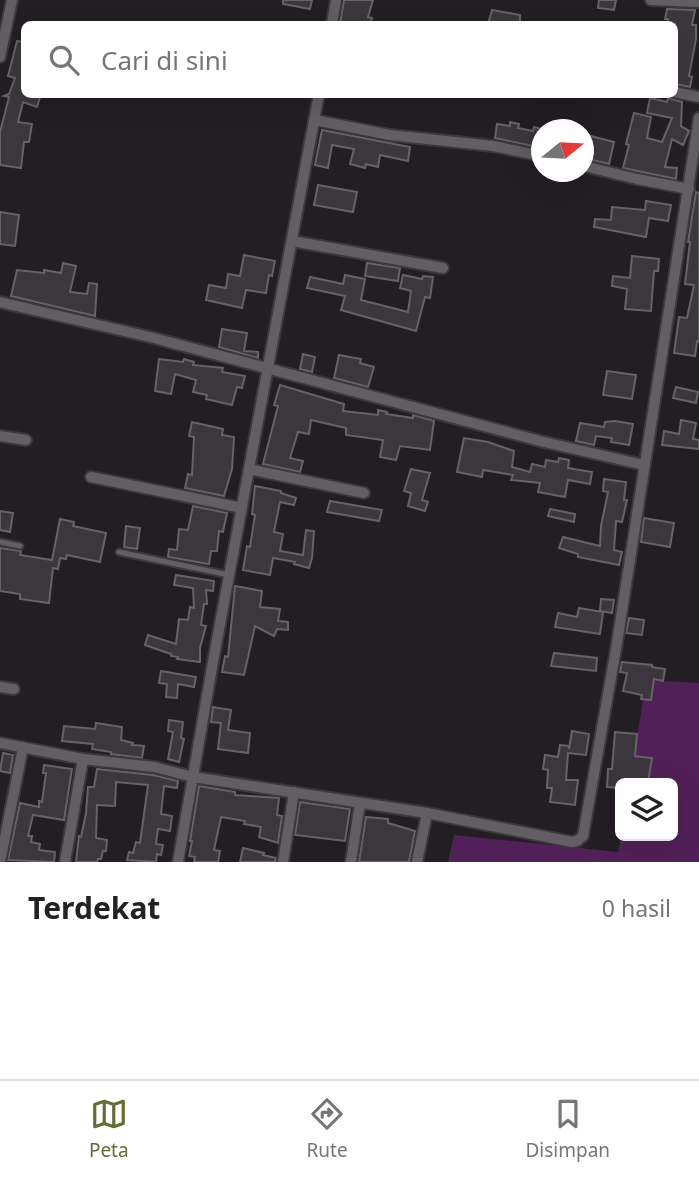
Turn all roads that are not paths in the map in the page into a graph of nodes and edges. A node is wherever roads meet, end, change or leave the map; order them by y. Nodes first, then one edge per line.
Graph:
1 (12, 0) edge
2 (336, 0) edge
3 (651, 1) edge
4 (699, 2) edge
5 (332, 21) edge
6 (0, 57) edge
7 (678, 93) edge
8 (699, 97) edge
9 (319, 98) edge
10 (699, 118) edge
11 (315, 120) junction
12 (531, 154) edge
13 (594, 169) edge
14 (689, 189) junction
15 (292, 241) junction
16 (443, 268) dead end
17 (0, 302) edge
18 (268, 369) junction
19 (0, 436) edge
20 (26, 440) dead end
21 (644, 466) junction
22 (249, 469) junction
23 (91, 477) dead end
24 (364, 493) dead end
25 (242, 508) junction
26 (0, 542) edge
27 (20, 545) dead end
28 (119, 552) dead end
29 (229, 575) junction
30 (0, 687) edge
31 (14, 689) dead end
32 (0, 743) edge
33 (23, 747) junction
34 (83, 759) junction
35 (192, 777) junction
36 (294, 792) junction
37 (360, 803) junction
38 (427, 813) junction
39 (0, 862) edge
40 (65, 862) edge
41 (178, 862) edge
42 (283, 862) edge
43 (351, 862) edge
44 (417, 862) edge

1 - 6 street
2 - 5 street
3 - 4 street
7 - 8 street
9 - 11 street
10 - 14 street
11 - 12 street
11 - 15 street
13 - 14 street
14 - 21 street
15 - 16 street
15 - 18 street
17 - 18 street
18 - 21 street
18 - 22 street
19 - 20 street
21 - 38 street
22 - 24 street
22 - 25 street
23 - 25 street
25 - 29 street
26 - 27 lane
28 - 29 lane
29 - 35 street
30 - 31 street
32 - 33 street
33 - 34 street
33 - 39 street
34 - 35 street
34 - 40 street
35 - 36 street
35 - 41 street
36 - 37 street
36 - 42 street
37 - 38 street
37 - 43 street
38 - 44 street

